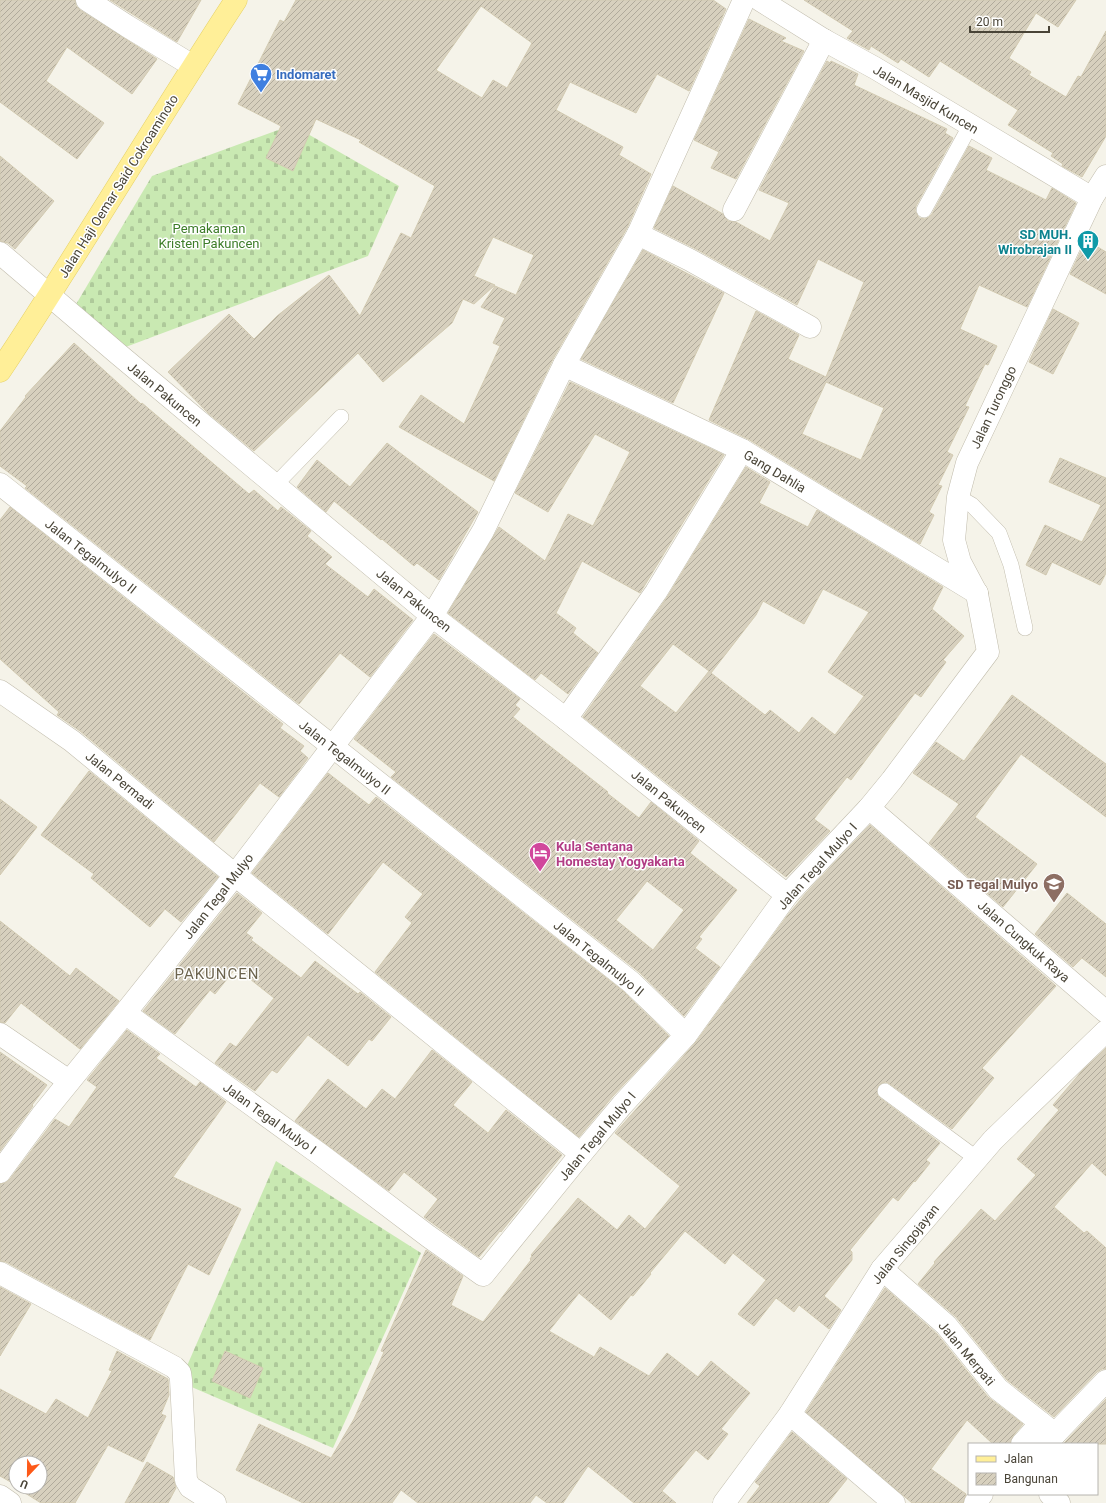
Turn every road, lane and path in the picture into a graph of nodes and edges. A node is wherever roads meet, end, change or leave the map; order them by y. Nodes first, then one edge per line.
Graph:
1 (87, 0) edge
2 (236, 0) edge
3 (744, 0) edge
4 (760, 0) edge
5 (824, 40) junction
6 (193, 66) junction
7 (970, 126) junction
8 (1106, 176) edge
9 (1092, 198) junction
10 (734, 210) dead end
11 (924, 210) dead end
12 (638, 234) junction
13 (0, 253) edge
14 (49, 296) junction
15 (810, 326) dead end
16 (564, 365) junction
17 (0, 371) edge
18 (341, 417) dead end
19 (742, 450) junction
20 (0, 484) edge
21 (275, 485) junction
22 (958, 497) junction
23 (977, 594) junction
24 (432, 616) junction
25 (1025, 628) dead end
26 (988, 652) joint
27 (0, 691) edge
28 (566, 719) junction
29 (333, 746) junction
30 (869, 808) junction
31 (235, 875) junction
32 (787, 895) junction
33 (1106, 1012) edge
34 (125, 1013) junction
35 (1106, 1031) edge
36 (0, 1034) edge
37 (686, 1035) junction
38 (69, 1081) junction
39 (885, 1091) dead end
40 (581, 1154) junction
41 (976, 1158) junction
42 (0, 1172) edge
43 (882, 1269) junction
44 (0, 1273) edge
45 (1106, 1381) edge
46 (790, 1414) junction
47 (1048, 1434) edge
48 (1025, 1443) edge
49 (981, 1495) edge
50 (1051, 1495) edge
51 (0, 1496) edge
52 (10, 1503) edge
53 (215, 1503) edge
54 (724, 1503) edge
55 (894, 1503) edge
56 (975, 1503) edge
57 (1059, 1503) edge

1 - 6 street
2 - 6 main road, Jalan Haji Oemar Said Cokroaminoto
3 - 12 street, Jalan Tegal Mulyo
4 - 5 street, Jalan Masjid Kuncen
5 - 7 street, Jalan Masjid Kuncen
5 - 10 street
6 - 14 main road, Jalan Haji Oemar Said Cokroaminoto
7 - 9 street, Jalan Masjid Kuncen
7 - 11 lane
8 - 9 street, Jalan Turonggo
9 - 22 street, Jalan Turonggo
12 - 15 street
12 - 16 street, Jalan Tegal Mulyo
13 - 14 street, Jalan Pakuncen
14 - 17 main road, Jalan Haji Oemar Said Cokroaminoto
14 - 21 street, Jalan Pakuncen
16 - 19 street, Gang Dahlia
16 - 24 street, Jalan Tegal Mulyo
18 - 21 lane
19 - 23 street, Gang Dahlia
19 - 28 street
20 - 29 street, Jalan Tegalmulyo II
21 - 24 street, Jalan Pakuncen
22 - 23 street, Jalan Turonggo
22 - 25 lane
23 - 26 street, Jalan Turonggo
24 - 28 street, Jalan Pakuncen
24 - 29 street, Jalan Tegal Mulyo
26 - 30 street, Jalan Tegal Mulyo I
27 - 31 street, Jalan Permadi
28 - 32 street, Jalan Pakuncen
29 - 31 street, Jalan Tegal Mulyo
29 - 37 street, Jalan Tegalmulyo II
30 - 32 street, Jalan Tegal Mulyo I
30 - 33 street, Jalan Cungkuk Raya
31 - 34 street, Jalan Tegal Mulyo
31 - 40 street, Jalan Permadi
32 - 37 street, Jalan Tegal Mulyo I
34 - 38 street, Jalan Tegal Mulyo
34 - 40 street, Jalan Tegal Mulyo I
35 - 41 street, Jalan Singojayan
36 - 38 street
37 - 40 street, Jalan Tegal Mulyo I
38 - 42 street, Jalan Tegal Mulyo
39 - 41 lane
41 - 43 street, Jalan Singojayan
43 - 46 street, Jalan Singojayan
43 - 47 street, Jalan Merpati
44 - 53 street
45 - 47 street
46 - 54 street, Jalan Singojayan
46 - 55 street
47 - 48 street
49 - 56 street
50 - 57 street
51 - 52 street

